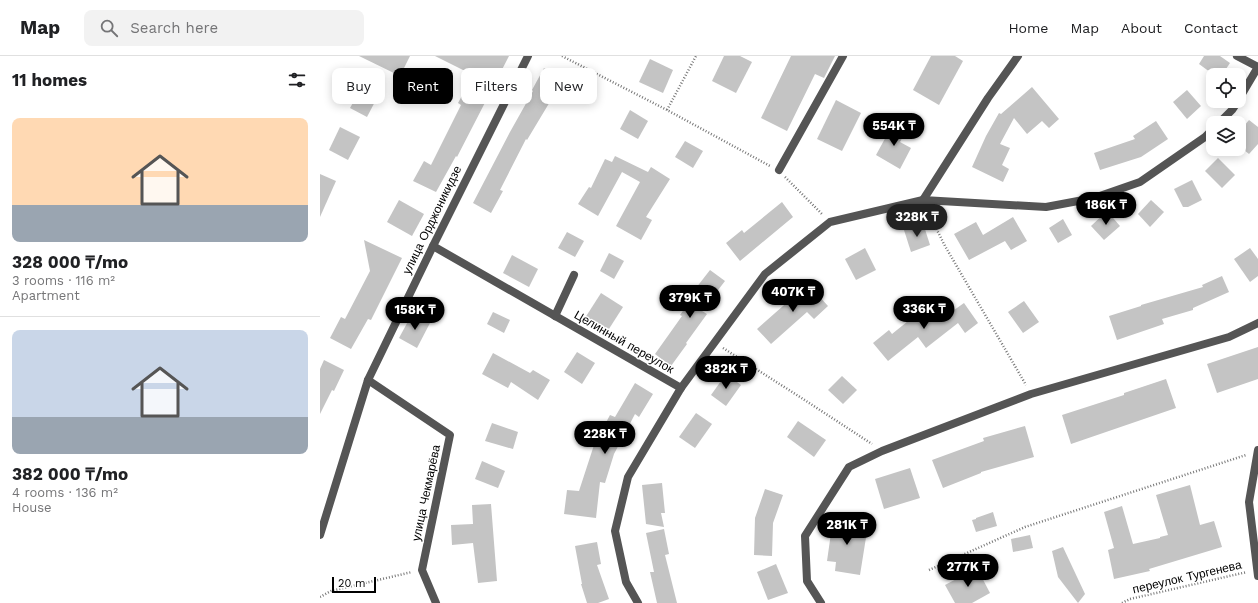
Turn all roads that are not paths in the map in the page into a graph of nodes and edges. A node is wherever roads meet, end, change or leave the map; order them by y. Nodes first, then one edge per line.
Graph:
1 (528, 56) edge
2 (843, 56) edge
3 (1018, 56) edge
4 (1237, 56) edge
5 (1258, 67) edge
6 (1246, 87) edge
7 (1233, 108) edge
8 (1226, 116) edge
9 (1206, 136) edge
10 (779, 170) road end
11 (923, 200) junction
12 (433, 246) junction
13 (574, 275) dead end
14 (555, 316) junction
15 (1258, 323) edge
16 (368, 380) junction
17 (681, 388) junction
18 (1258, 451) edge
19 (320, 535) edge
20 (1258, 573) edge
21 (436, 603) edge
22 (638, 603) edge
23 (821, 603) edge

1 - 12 lane, улица Орджоникидзе
2 - 10 lane
3 - 11 lane
4 - 5 lane
5 - 6 lane
7 - 8 lane
9 - 11 lane
11 - 17 lane
12 - 14 lane, Целинный переулок
12 - 16 lane, улица Орджоникидзе
13 - 14 lane, Целинный переулок
14 - 17 lane, Целинный переулок
15 - 23 lane
16 - 19 lane, улица Орджоникидзе
16 - 21 lane, улица Чекмарёва
17 - 22 lane
18 - 20 lane

